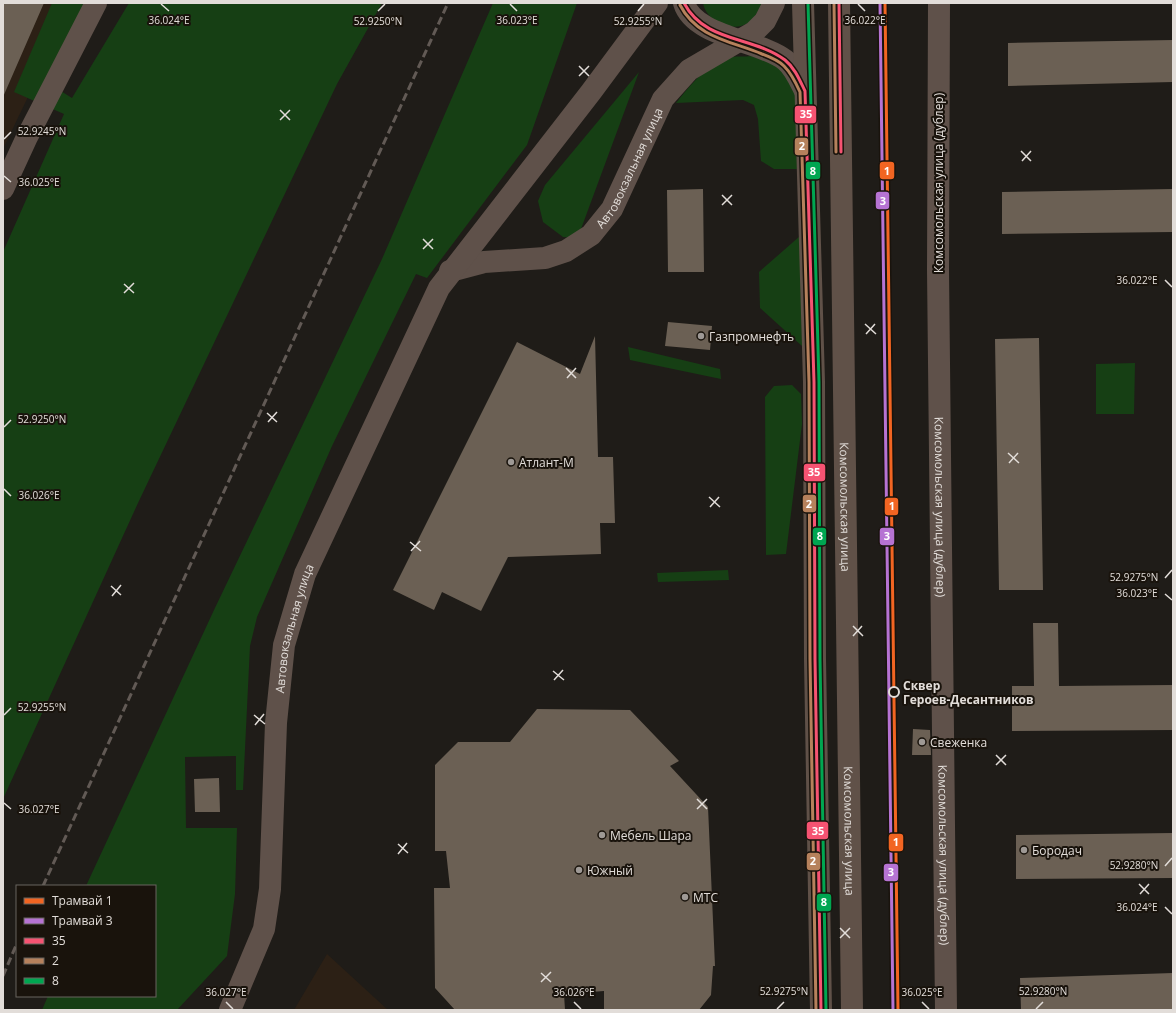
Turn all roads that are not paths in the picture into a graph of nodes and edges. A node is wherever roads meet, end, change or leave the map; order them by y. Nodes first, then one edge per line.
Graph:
1 (96, 3) edge
2 (657, 3) edge
3 (684, 3) edge
4 (774, 3) edge
5 (803, 3) edge
6 (839, 3) edge
7 (939, 3) edge
8 (742, 40) junction
9 (805, 91) junction
10 (3, 189) edge
11 (450, 271) junction
12 (230, 1010) edge
13 (821, 1010) edge
14 (852, 1010) edge
15 (946, 1010) edge

1 - 10 street
2 - 11 street, Автовокзальная улица
3 - 8 street
4 - 8 street, Автовокзальная улица
5 - 9 main road
6 - 14 main road, Комсомольская улица
7 - 15 street, Комсомольская улица (дублер)
8 - 9 street
8 - 11 street, Автовокзальная улица
9 - 13 main road
11 - 12 street, Автовокзальная улица

